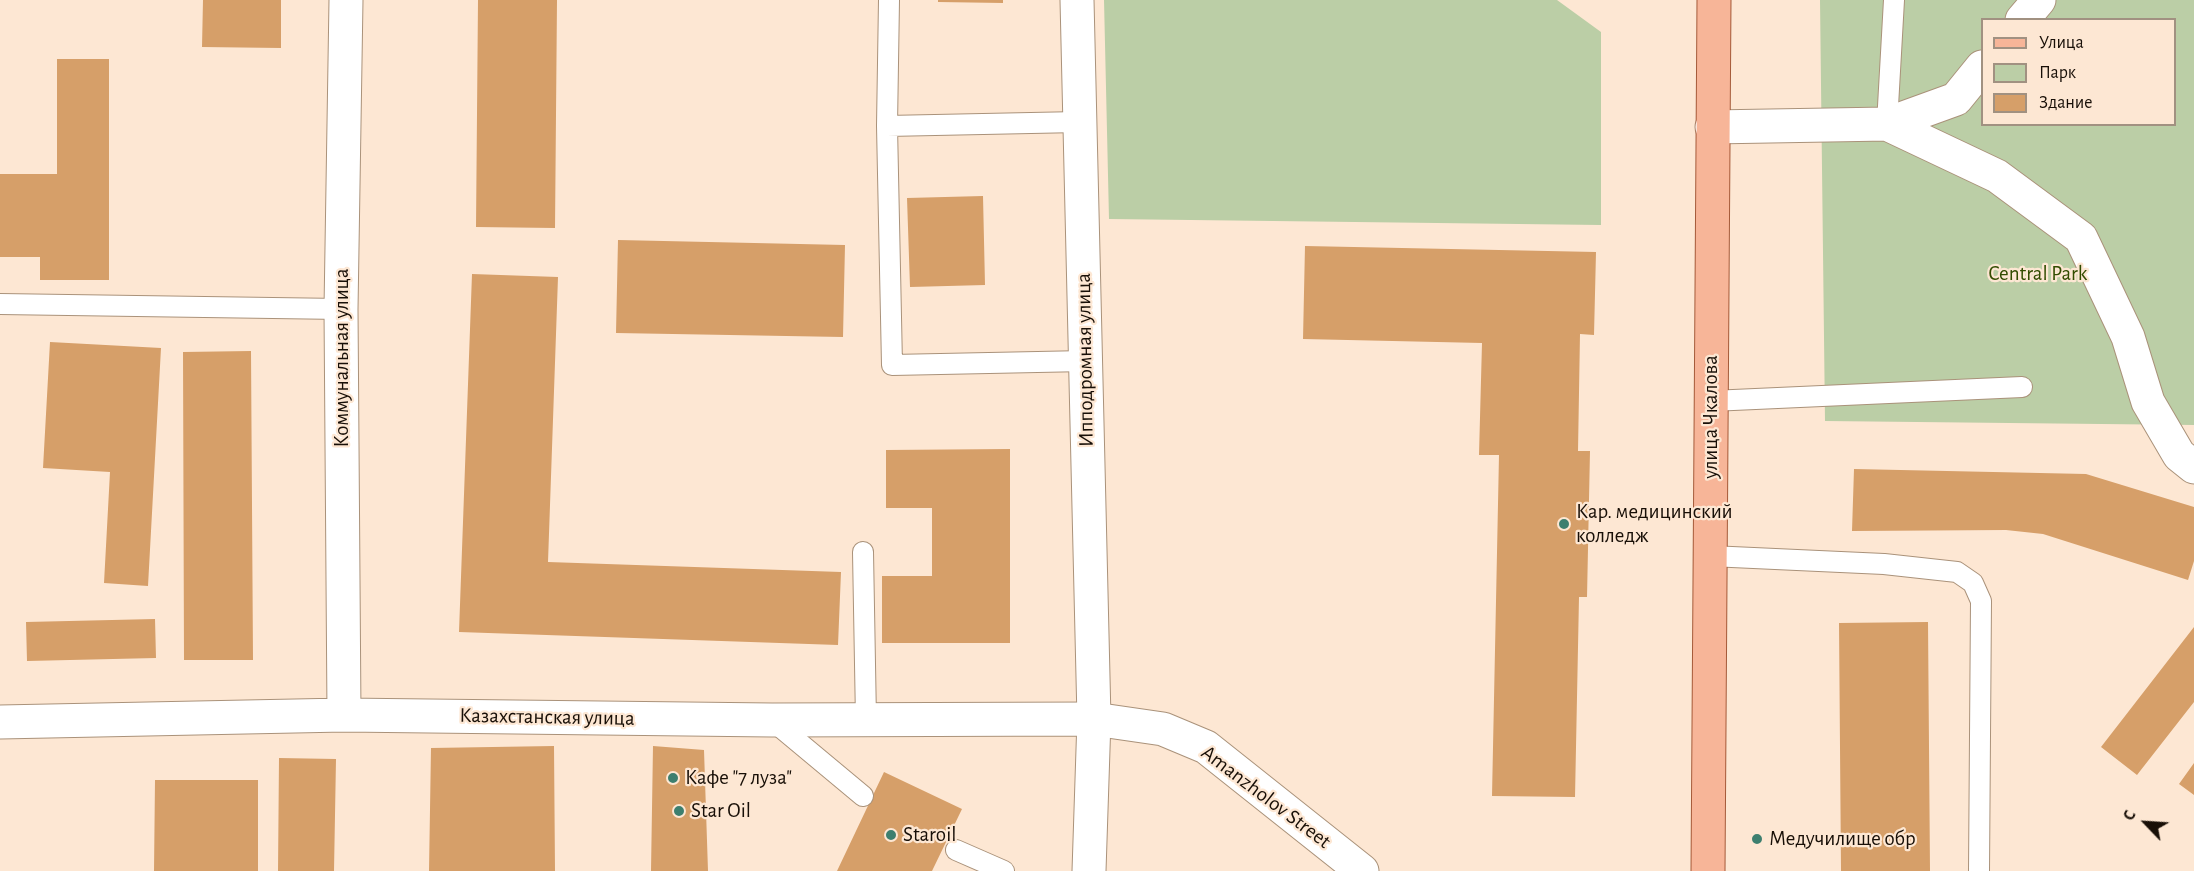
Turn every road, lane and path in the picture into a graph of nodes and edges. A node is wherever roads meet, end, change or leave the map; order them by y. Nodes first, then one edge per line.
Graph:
1 (346, 0) edge
2 (889, 0) edge
3 (1077, 0) edge
4 (1714, 0) edge
5 (1894, 0) edge
6 (2039, 0) edge
7 (2024, 18) edge
8 (1981, 69) edge
9 (1079, 122) junction
10 (1887, 124) junction
11 (886, 126) junction
12 (1712, 127) junction
13 (0, 304) edge
14 (341, 309) junction
15 (1086, 361) junction
16 (2022, 387) dead end
17 (1711, 401) junction
18 (2194, 467) edge
19 (863, 552) dead end
20 (1710, 556) junction
21 (344, 715) junction
22 (1094, 719) junction
23 (771, 720) junction
24 (866, 720) junction
25 (0, 722) edge
26 (863, 796) dead end
27 (956, 850) dead end
28 (1004, 871) edge
29 (1089, 871) edge
30 (1362, 871) edge
31 (1708, 871) edge
32 (1979, 871) edge

1 - 14 street, Коммунальная улица
2 - 11 lane
3 - 9 street, Ипподромная улица
4 - 12 main road, улица Чкалова
5 - 10 lane
6 - 7 street
8 - 10 street
9 - 11 lane
9 - 15 street, Ипподромная улица
10 - 12 street
10 - 18 street
11 - 15 lane
12 - 17 main road, улица Чкалова
13 - 14 lane
14 - 21 street, Коммунальная улица
15 - 22 street, Ипподромная улица
16 - 17 lane
17 - 20 main road, улица Чкалова
19 - 24 lane
20 - 31 main road, улица Чкалова
20 - 32 lane
21 - 23 street, Казахстанская улица
21 - 25 street, Казахстанская улица
22 - 24 street, Казахстанская улица
22 - 29 street, Ипподромная улица
22 - 30 street, Amanzholov Street
23 - 24 street, Казахстанская улица
23 - 26 lane
27 - 28 lane

